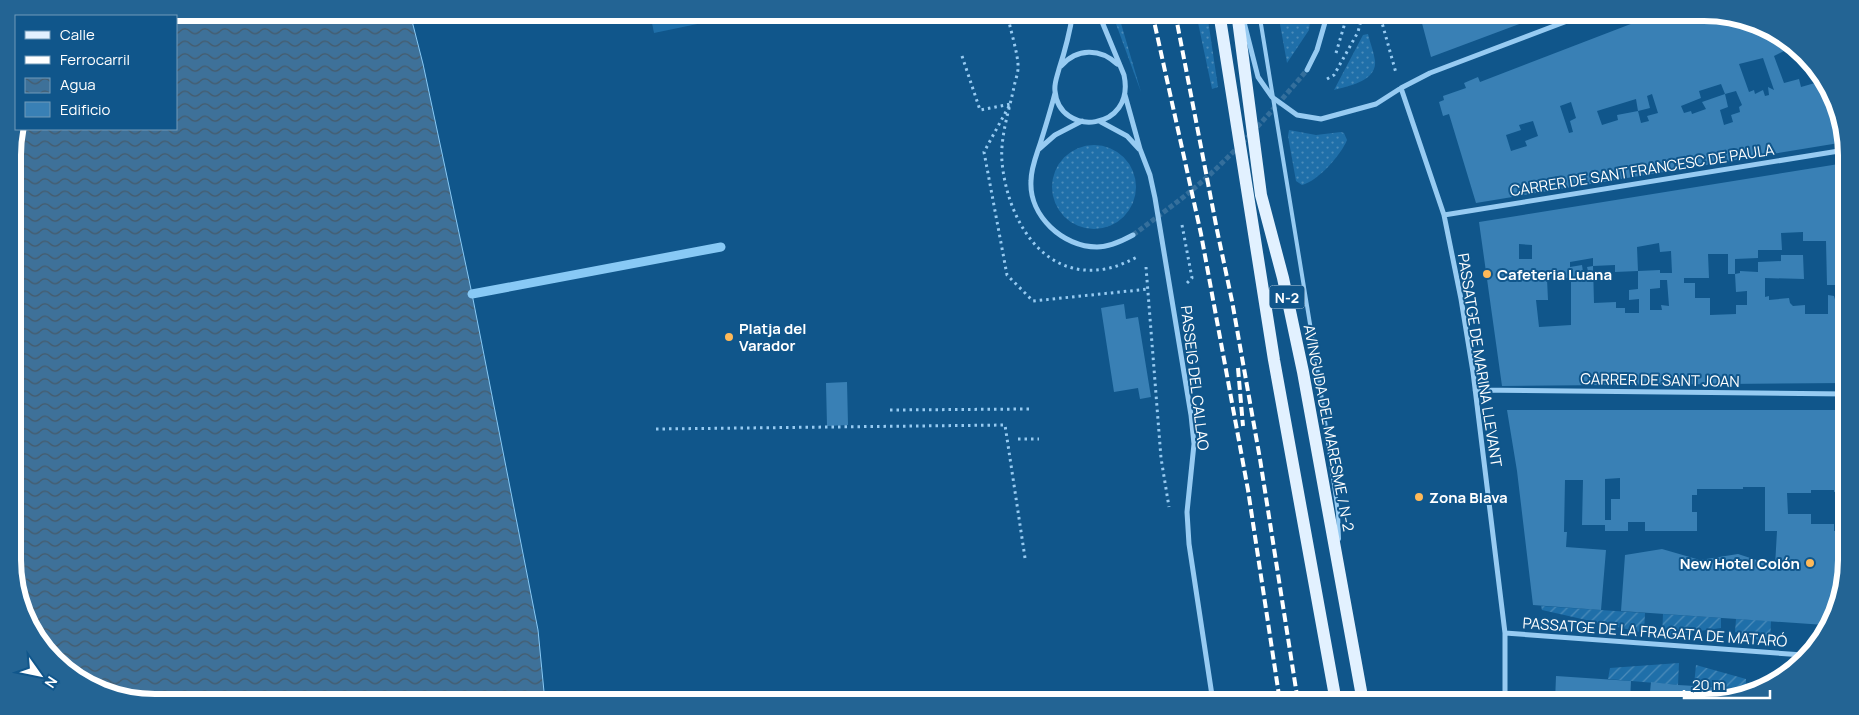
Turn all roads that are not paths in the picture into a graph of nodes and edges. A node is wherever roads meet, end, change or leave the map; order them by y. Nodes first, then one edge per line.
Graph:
1 (1071, 21) edge
2 (1102, 21) edge
3 (1220, 21) edge
4 (1238, 21) edge
5 (1244, 21) edge
6 (1260, 21) edge
7 (1325, 21) edge
8 (1567, 21) edge
9 (1119, 66) junction
10 (1060, 69) junction
11 (1306, 70) tunnel mouth
12 (1401, 88) junction
13 (1055, 93) junction
14 (1125, 95) junction
15 (1272, 97) junction
16 (1082, 121) junction
17 (1101, 122) junction
18 (1038, 149) junction
19 (1140, 149) junction
20 (1838, 151) edge
21 (1444, 215) junction
22 (1133, 235) tunnel mouth
23 (1474, 390) junction
24 (1838, 394) edge
25 (1341, 582) junction
26 (1505, 634) junction
27 (1797, 655) edge
28 (1213, 693) edge
29 (1335, 693) edge
30 (1361, 693) edge
31 (1505, 693) edge

1 - 10 street
2 - 9 street, PASSEIG DEL CALLAO
3 - 29 main road, N-2
4 - 25 main road, AVINGUDA DEL MARESME / N-2 / N-2
5 - 15 street
6 - 15 lane
7 - 11 street
8 - 12 street
9 - 10 street
9 - 14 street, PASSEIG DEL CALLAO
10 - 13 street
12 - 15 street
12 - 21 street, PASSATGE DE MARINA LLEVANT
13 - 16 street, PASSEIG DEL CALLAO
13 - 18 street
14 - 17 street
14 - 19 street, PASSEIG DEL CALLAO
15 - 25 lane
16 - 17 street, PASSEIG DEL CALLAO
16 - 18 street
17 - 19 street, PASSEIG DEL CALLAO
18 - 22 street
19 - 28 street, PASSEIG DEL CALLAO
20 - 21 street, CARRER DE SANT FRANCESC DE PAULA
21 - 23 street, PASSATGE DE MARINA LLEVANT
23 - 24 street, CARRER DE SANT JOAN
23 - 26 street, PASSATGE DE MARINA LLEVANT
25 - 30 main road, AVINGUDA DEL MARESME / N-2 / N-2
26 - 27 street, PASSATGE DE LA FRAGATA DE MATARÓ
26 - 31 street, PASSATGE DE MARINA LLEVANT

